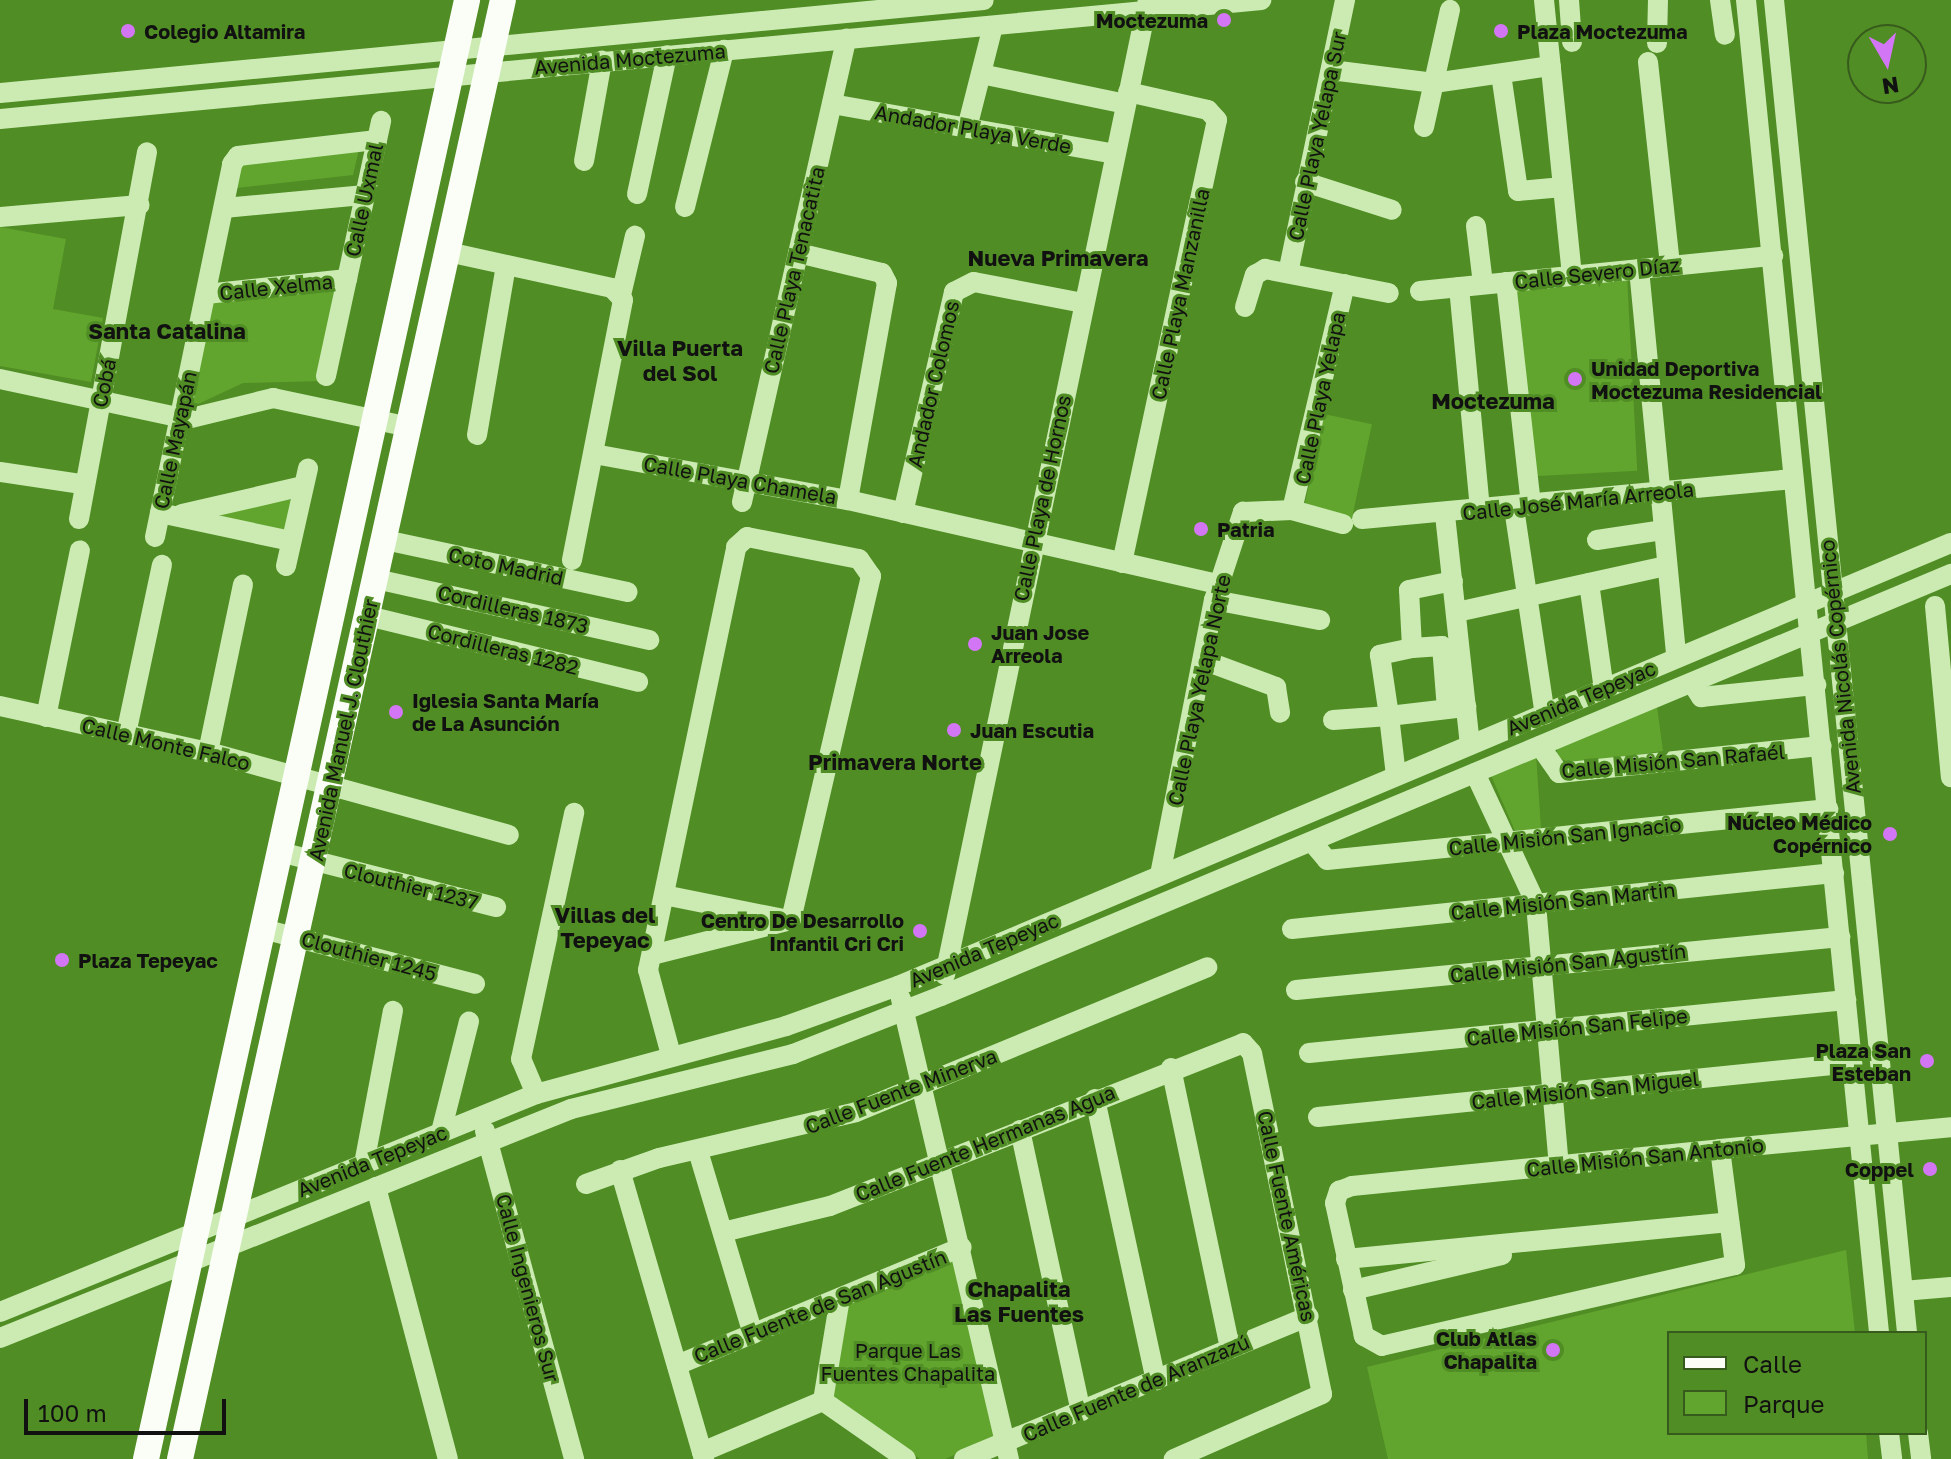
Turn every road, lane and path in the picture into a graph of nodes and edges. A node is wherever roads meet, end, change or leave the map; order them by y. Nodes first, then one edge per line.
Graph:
1 (467, 0) edge
2 (503, 0) edge
3 (984, 0) edge
4 (1261, 0) edge
5 (1345, 0) edge
6 (1544, 0) edge
7 (1569, 0) edge
8 (1658, 0) edge
9 (1720, 0) edge
10 (1746, 0) edge
11 (1774, 0) edge
12 (941, 2) edge
13 (1147, 6) edge
14 (1450, 10) dead end
15 (993, 26) junction
16 (1725, 35) dead end
17 (846, 39) junction
18 (1572, 42) dead end
19 (724, 50) junction
20 (667, 55) junction
21 (490, 59) junction
22 (602, 61) junction
23 (454, 63) junction
24 (1551, 66) junction
25 (1331, 70) junction
26 (981, 74) junction
27 (1501, 74) junction
28 (1434, 83) junction
29 (0, 93) edge
30 (1127, 98) junction
31 (832, 104) junction
32 (0, 119) edge
33 (1424, 127) dead end
34 (967, 128) junction
35 (379, 130) joint
36 (147, 152) dead end
37 (1115, 154) junction
38 (584, 161) dead end
39 (1305, 182) junction
40 (1563, 187) junction
41 (637, 194) dead end
42 (365, 195) junction
43 (139, 205) junction
44 (685, 207) dead end
45 (224, 208) junction
46 (1392, 210) dead end
47 (0, 217) edge
48 (1476, 226) dead end
49 (635, 236) dead end
50 (448, 252) junction
51 (798, 253) junction
52 (1773, 256) junction
53 (506, 265) junction
54 (1670, 266) junction
55 (1639, 269) junction
56 (1288, 273) junction
57 (1572, 275) junction
58 (347, 279) junction
59 (1506, 282) junction
60 (1345, 284) junction
61 (1483, 284) junction
62 (1459, 287) junction
63 (1420, 291) dead end
64 (1389, 293) dead end
65 (206, 294) junction
66 (621, 295) junction
67 (1083, 303) junction
68 (1245, 307) dead end
69 (326, 376) dead end
70 (0, 379) edge
71 (101, 401) junction
72 (180, 418) junction
73 (369, 419) junction
74 (410, 427) junction
75 (477, 435) dead end
76 (594, 454) junction
77 (0, 472) edge
78 (1793, 479) junction
79 (746, 480) junction
80 (80, 484) junction
81 (1660, 493) junction
82 (848, 500) junction
83 (742, 502) dead end
84 (1246, 507) joint
85 (1522, 507) junction
86 (1292, 510) junction
87 (1480, 511) junction
88 (903, 513) junction
89 (168, 514) junction
90 (1445, 515) junction
91 (79, 519) dead end
92 (1662, 530) junction
93 (155, 537) dead end
94 (385, 540) junction
95 (1597, 540) dead end
96 (291, 541) junction
97 (1032, 542) junction
98 (1951, 543) edge
99 (80, 550) dead end
100 (572, 560) dead end
101 (1122, 563) junction
102 (162, 565) dead end
103 (286, 566) dead end
104 (1667, 566) junction
105 (1951, 574) edge
106 (376, 579) junction
107 (1453, 581) junction
108 (1589, 583) junction
109 (243, 585) dead end
110 (1833, 589) junction
111 (627, 592) dead end
112 (1217, 592) junction
113 (1529, 598) junction
114 (1807, 600) junction
115 (1935, 606) dead end
116 (1457, 612) junction
117 (368, 616) junction
118 (1320, 620) dead end
119 (1836, 620) junction
120 (1811, 630) junction
121 (649, 640) dead end
122 (1451, 645) junction
123 (323, 646) junction
124 (1412, 648) junction
125 (360, 653) junction
126 (1676, 656) junction
127 (1203, 660) junction
128 (1946, 673) edge
129 (638, 682) dead end
130 (1692, 683) junction
131 (1816, 685) junction
132 (1597, 693) junction
133 (0, 706) edge
134 (1456, 708) junction
135 (1280, 713) dead end
136 (1545, 715) junction
137 (1389, 716) junction
138 (46, 717) junction
139 (1333, 720) dead end
140 (1597, 723) junction
141 (126, 734) junction
142 (1470, 745) junction
143 (1540, 746) junction
144 (1822, 746) junction
145 (208, 752) junction
146 (1475, 773) junction
147 (297, 775) junction
148 (1396, 776) junction
149 (1951, 777) edge
150 (331, 784) junction
151 (1368, 788) junction
152 (1828, 809) junction
153 (574, 813) dead end
154 (1379, 813) junction
155 (509, 835) dead end
156 (1312, 842) junction
157 (1507, 842) junction
158 (280, 852) junction
159 (314, 862) junction
160 (1834, 873) junction
161 (1160, 875) junction
162 (664, 895) junction
163 (1536, 904) junction
164 (496, 907) dead end
165 (791, 920) junction
166 (263, 929) junction
167 (1292, 929) dead end
168 (298, 937) junction
169 (1840, 937) junction
170 (652, 955) junction
171 (1541, 966) junction
172 (254, 967) junction
173 (947, 967) junction
174 (1207, 967) dead end
175 (289, 974) junction
176 (475, 984) dead end
177 (898, 986) junction
178 (1296, 990) dead end
179 (941, 996) junction
180 (1846, 1000) junction
181 (393, 1011) dead end
182 (904, 1011) junction
183 (469, 1021) dead end
184 (1547, 1030) junction
185 (1243, 1043) joint
186 (1309, 1053) dead end
187 (671, 1055) junction
188 (1852, 1063) junction
189 (1171, 1068) junction
190 (922, 1085) junction
191 (536, 1094) junction
192 (1553, 1094) junction
193 (1095, 1099) junction
194 (480, 1117) junction
195 (1318, 1117) dead end
196 (1951, 1127) edge
197 (1020, 1130) junction
198 (441, 1132) junction
199 (1887, 1133) junction
200 (1859, 1136) junction
201 (489, 1142) junction
202 (1720, 1149) junction
203 (698, 1151) junction
204 (941, 1163) junction
205 (364, 1164) junction
206 (1559, 1165) junction
207 (620, 1170) junction
208 (586, 1184) dead end
209 (376, 1187) junction
210 (236, 1218) junction
211 (1729, 1222) junction
212 (723, 1232) junction
213 (195, 1235) junction
214 (1575, 1237) junction
215 (962, 1247) junction
216 (228, 1249) junction
217 (1346, 1259) junction
218 (189, 1264) junction
219 (1951, 1287) edge
220 (1353, 1290) junction
221 (1903, 1291) junction
222 (840, 1298) junction
223 (0, 1312) edge
224 (1309, 1316) junction
225 (1879, 1331) edge
226 (1907, 1331) edge
227 (753, 1334) junction
228 (0, 1338) edge
229 (1230, 1349) junction
230 (677, 1365) junction
231 (1156, 1380) junction
232 (823, 1401) junction
233 (1081, 1411) junction
234 (1889, 1435) edge
235 (1918, 1435) edge
236 (1007, 1451) edge
237 (703, 1455) edge
238 (146, 1459) edge
239 (180, 1459) edge
240 (448, 1459) edge
241 (574, 1459) edge
242 (906, 1459) edge
243 (964, 1459) edge
244 (1174, 1459) edge
245 (1892, 1459) edge
246 (1921, 1459) edge

1 - 23 main road, Avenida Manuel J. Clouthier
2 - 21 main road, Avenida Manuel J. Clouthier
3 - 12 street, Avenida Moctezuma
4 - 13 street, Avenida Moctezuma
5 - 25 street, Calle Playa Yelapa Sur
6 - 24 street
7 - 18 street
8 - 54 street
9 - 16 street
10 - 52 street, Avenida Nicolás Copérnico
11 - 110 street, Avenida Nicolás Copérnico
12 - 21 street, Avenida Moctezuma
13 - 15 street, Avenida Moctezuma
13 - 30 street, Calle Playa de Hornos
14 - 28 street
15 - 17 street, Avenida Moctezuma
15 - 26 street
17 - 19 street, Avenida Moctezuma
17 - 31 street, Calle Playa Tenacatita
19 - 20 street, Avenida Moctezuma
19 - 44 street
20 - 22 street, Avenida Moctezuma
20 - 41 street
21 - 22 street, Avenida Moctezuma
21 - 23 street, Avenida Moctezuma
21 - 50 main road, Avenida Manuel J. Clouthier
22 - 38 street
23 - 29 street, Avenida Moctezuma
23 - 32 street, Avenida Moctezuma
23 - 73 main road, Avenida Manuel J. Clouthier
24 - 27 street
24 - 40 street
25 - 28 street
25 - 39 street, Calle Playa Yelapa Sur
26 - 30 street
26 - 34 street
27 - 28 street
27 - 40 street
28 - 33 street
30 - 37 street, Calle Playa de Hornos
30 - 101 street, Calle Playa Manzanilla
31 - 34 street, Andador Playa Verde
31 - 51 street, Calle Playa Tenacatita
34 - 37 street, Andador Playa Verde
35 - 42 street, Calle Uxmal
35 - 45 street, Calle Mayapán
36 - 43 street, Cobá
37 - 67 street, Calle Playa de Hornos
39 - 46 street
39 - 56 street, Calle Playa Yelapa Sur
40 - 57 street
42 - 45 street
42 - 58 street, Calle Uxmal
43 - 47 street
43 - 71 street, Cobá
45 - 65 street, Calle Mayapán
48 - 61 street
49 - 66 street
50 - 53 street
50 - 74 main road, Avenida Manuel J. Clouthier
51 - 79 street, Calle Playa Tenacatita
51 - 82 street
52 - 54 street, Calle Severo Díaz
52 - 78 street, Avenida Nicolás Copérnico
53 - 66 street
53 - 75 street
54 - 55 street, Calle Severo Díaz
55 - 57 street, Calle Severo Díaz
55 - 81 street
56 - 60 street
56 - 68 street
57 - 59 street, Calle Severo Díaz
58 - 65 street, Calle Xelma
58 - 69 street, Calle Uxmal
59 - 61 street, Calle Severo Díaz
59 - 85 street
60 - 64 street
60 - 86 street, Calle Playa Yelapa
61 - 62 street, Calle Severo Díaz
62 - 63 street, Calle Severo Díaz
62 - 87 street
65 - 72 street, Calle Mayapán
66 - 76 street
67 - 88 street, Andador Colomos
67 - 97 street, Calle Playa de Hornos
70 - 71 street
71 - 72 street
71 - 80 street, Cobá
72 - 73 street
72 - 89 street, Calle Mayapán
73 - 74 street
73 - 123 main road, Avenida Manuel J. Clouthier
74 - 94 main road, Avenida Manuel J. Clouthier
76 - 79 street, Calle Playa Chamela
76 - 100 street
77 - 80 street
78 - 81 street, Calle José María Arreola
78 - 114 street, Avenida Nicolás Copérnico
79 - 82 street, Calle Playa Chamela
79 - 83 street, Calle Playa Tenacatita
80 - 91 street, Cobá
81 - 85 street, Calle José María Arreola
81 - 92 street
82 - 88 street, Calle Playa Chamela
84 - 86 street, Calle José María Arreola
84 - 112 street, Calle Playa Yelapa Norte
85 - 87 street, Calle José María Arreola
85 - 113 street
86 - 90 street, Calle José María Arreola
87 - 90 street, Calle José María Arreola
88 - 97 street, Calle Playa Chamela
89 - 93 street, Calle Mayapán
89 - 96 street
89 - 96 street
90 - 107 street
92 - 95 street
92 - 104 street
94 - 106 main road, Avenida Manuel J. Clouthier
94 - 111 street, Coto Madrid
96 - 103 street
97 - 101 street, Calle Playa Chamela
97 - 173 street, Calle Playa de Hornos
98 - 110 street, Avenida Tepeyac
99 - 138 street
101 - 112 street, Calle Playa Chamela
102 - 141 street
104 - 108 street
104 - 126 street
105 - 119 street, Avenida Tepeyac
106 - 117 main road, Avenida Manuel J. Clouthier
106 - 121 street, Cordilleras 1873
107 - 116 street
107 - 124 street
108 - 113 street
108 - 132 street
109 - 145 street
110 - 114 street, Avenida Tepeyac
110 - 119 street, Avenida Nicolás Copérnico
112 - 118 street, Calle Playa Chamela
112 - 127 street, Calle Playa Yelapa Norte
113 - 116 street
113 - 136 street
114 - 120 street, Avenida Nicolás Copérnico
114 - 126 street, Avenida Tepeyac
115 - 128 street
116 - 122 street
117 - 125 main road, Avenida Manuel J. Clouthier
117 - 129 street, Cordilleras 1282
119 - 120 street, Avenida Tepeyac
119 - 199 street, Avenida Nicolás Copérnico
120 - 130 street, Avenida Tepeyac
120 - 131 street, Avenida Nicolás Copérnico
122 - 124 street
122 - 134 street
123 - 125 main road
123 - 147 main road, Avenida Manuel J. Clouthier
124 - 137 street
125 - 150 main road, Avenida Manuel J. Clouthier
126 - 132 street, Avenida Tepeyac
127 - 135 street
127 - 161 street, Calle Playa Yelapa Norte
128 - 149 street
130 - 131 street
130 - 140 street, Avenida Tepeyac
131 - 144 street, Avenida Nicolás Copérnico
132 - 136 street, Avenida Tepeyac
132 - 140 street
133 - 138 street, Calle Monte Falco
134 - 137 street
134 - 142 street
136 - 142 street, Avenida Tepeyac
137 - 139 street
137 - 148 street
138 - 141 street, Calle Monte Falco
140 - 143 street, Avenida Tepeyac
141 - 145 street, Calle Monte Falco
142 - 148 street, Avenida Tepeyac
143 - 144 street, Calle Misión San Rafaél
143 - 146 street, Avenida Tepeyac
144 - 152 street, Avenida Nicolás Copérnico
145 - 147 street, Calle Monte Falco
146 - 154 street, Avenida Tepeyac
146 - 157 street
147 - 150 street, Calle Monte Falco
147 - 158 main road, Avenida Manuel J. Clouthier
148 - 151 street, Avenida Tepeyac
150 - 155 street, Calle Monte Falco
150 - 159 main road, Avenida Manuel J. Clouthier
151 - 154 street
151 - 161 street, Avenida Tepeyac
152 - 157 street, Calle Misión San Ignacio
152 - 160 street, Avenida Nicolás Copérnico
153 - 191 street
154 - 156 street, Avenida Tepeyac
156 - 157 street, Calle Misión San Ignacio
156 - 179 street, Avenida Tepeyac
157 - 163 street
158 - 159 street, Clouthier 1237
158 - 166 main road, Avenida Manuel J. Clouthier
159 - 164 street, Clouthier 1237
159 - 168 main road, Avenida Manuel J. Clouthier
160 - 163 street, Calle Misión San Martin
160 - 169 street, Avenida Nicolás Copérnico
161 - 173 street, Avenida Tepeyac
162 - 165 street
162 - 165 street
162 - 170 street
163 - 167 street, Calle Misión San Martin
163 - 171 street
165 - 170 street
166 - 168 street, Clouthier 1245
166 - 172 main road, Avenida Manuel J. Clouthier
168 - 175 main road, Avenida Manuel J. Clouthier
168 - 176 street, Clouthier 1245
169 - 171 street, Calle Misión San Agustín
169 - 180 street, Avenida Nicolás Copérnico
170 - 187 street
171 - 178 street, Calle Misión San Agustín
171 - 184 street
172 - 175 main road
172 - 213 main road, Avenida Manuel J. Clouthier
173 - 177 street, Avenida Tepeyac
173 - 179 street, Calle Playa de Hornos
174 - 190 street, Calle Fuente Minerva
175 - 210 main road, Avenida Manuel J. Clouthier
177 - 182 street
177 - 187 street, Avenida Tepeyac
179 - 182 street, Avenida Tepeyac
180 - 184 street, Calle Misión San Felipe
180 - 188 street, Avenida Nicolás Copérnico
181 - 205 street
182 - 190 street
182 - 201 street, Avenida Tepeyac
183 - 198 street
184 - 186 street, Calle Misión San Felipe
184 - 192 street
185 - 189 street, Calle Fuente Hermanas Agua
185 - 224 street, Calle Fuente Américas
187 - 191 street, Avenida Tepeyac
188 - 192 street, Calle Misión San Miguel
188 - 200 street, Avenida Nicolás Copérnico
189 - 193 street, Calle Fuente Hermanas Agua
189 - 229 street
190 - 203 street, Calle Fuente Minerva
190 - 204 street
191 - 194 street, Avenida Tepeyac
192 - 195 street, Calle Misión San Miguel
192 - 206 street
193 - 197 street, Calle Fuente Hermanas Agua
193 - 231 street
194 - 198 street, Avenida Tepeyac
194 - 201 street, Calle Ingenieros Sur
196 - 199 street, Calle Misión San Antonio
197 - 204 street, Calle Fuente Hermanas Agua
197 - 233 street
198 - 205 street, Avenida Tepeyac
199 - 200 street, Calle Misión San Antonio
199 - 221 street, Avenida Nicolás Copérnico
200 - 202 street, Calle Misión San Antonio
200 - 225 street, Avenida Nicolás Copérnico
201 - 209 street, Avenida Tepeyac
201 - 241 street, Calle Ingenieros Sur
202 - 206 street, Calle Misión San Antonio
202 - 211 street
203 - 207 street, Calle Fuente Minerva
203 - 212 street
204 - 212 street, Calle Fuente Hermanas Agua
204 - 215 street
205 - 210 street, Avenida Tepeyac
206 - 217 street, Calle Misión San Antonio
207 - 208 street, Calle Fuente Minerva
207 - 230 street
209 - 216 street, Avenida Tepeyac
209 - 240 street
210 - 213 street, Avenida Tepeyac
210 - 216 main road, Avenida Manuel J. Clouthier
211 - 214 street
211 - 220 street
212 - 227 street
213 - 218 main road, Avenida Manuel J. Clouthier
213 - 223 street, Avenida Tepeyac
214 - 217 street
214 - 220 street
215 - 222 street, Calle Fuente de San Agustín
215 - 236 street
216 - 218 street, Avenida Tepeyac
216 - 239 main road, Avenida Manuel J. Clouthier
217 - 220 street
218 - 228 street, Avenida Tepeyac
218 - 238 main road, Avenida Manuel J. Clouthier
219 - 221 street
221 - 226 street, Avenida Nicolás Copérnico
222 - 227 street, Calle Fuente de San Agustín
222 - 232 street
224 - 229 street, Calle Fuente de Aranzazú
224 - 244 street, Calle Fuente Américas
227 - 230 street, Calle Fuente de San Agustín
229 - 231 street, Calle Fuente de Aranzazú
230 - 237 street
231 - 233 street, Calle Fuente de Aranzazú
232 - 237 street
232 - 242 street
233 - 236 street, Calle Fuente de Aranzazú
234 - 245 street
235 - 246 street
236 - 243 street, Calle Fuente de Aranzazú

